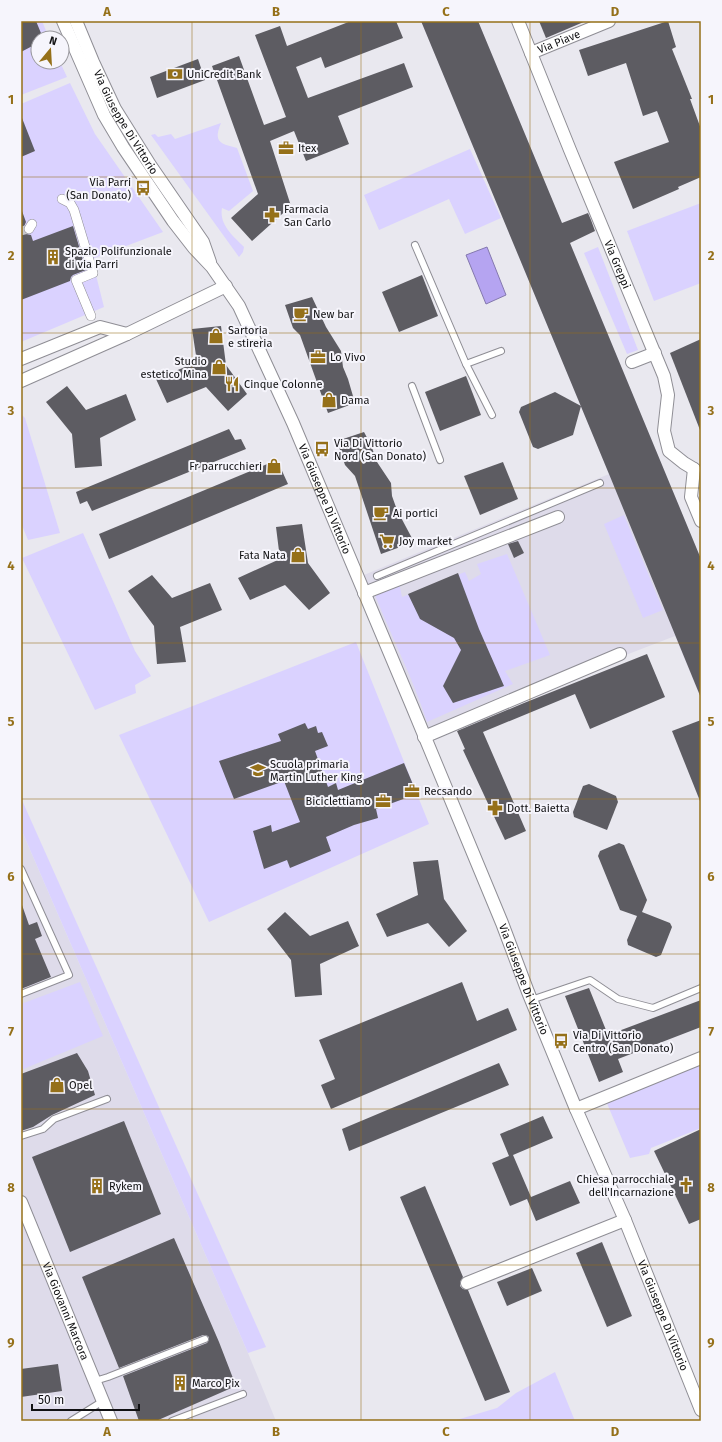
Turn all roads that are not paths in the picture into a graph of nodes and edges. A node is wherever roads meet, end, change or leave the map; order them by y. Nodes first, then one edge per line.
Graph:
1 (63, 21) edge
2 (70, 21) edge
3 (76, 21) edge
4 (518, 21) edge
5 (609, 21) edge
6 (589, 25) edge
7 (531, 53) junction
8 (98, 74) junction
9 (90, 85) junction
10 (62, 199) dead end
11 (416, 245) dead end
12 (212, 267) junction
13 (226, 286) junction
14 (91, 316) dead end
15 (127, 334) junction
16 (501, 351) dead end
17 (655, 353) junction
18 (24, 357) edge
19 (632, 362) dead end
20 (466, 364) junction
21 (36, 375) junction
22 (21, 381) edge
23 (412, 386) dead end
24 (492, 415) dead end
25 (440, 460) dead end
26 (698, 468) edge
27 (600, 482) dead end
28 (558, 517) dead end
29 (701, 522) edge
30 (377, 576) dead end
31 (364, 593) junction
32 (620, 654) dead end
33 (424, 737) junction
34 (21, 869) edge
35 (701, 988) edge
36 (21, 994) edge
37 (531, 1000) junction
38 (701, 1058) edge
39 (107, 1099) dead end
40 (576, 1108) junction
41 (21, 1136) edge
42 (21, 1202) edge
43 (625, 1220) junction
44 (468, 1283) dead end
45 (205, 1338) dead end
46 (95, 1381) junction
47 (243, 1394) dead end
48 (103, 1401) junction
49 (701, 1410) edge
50 (71, 1421) edge
51 (111, 1421) edge
52 (172, 1421) edge

1 - 9 street
2 - 8 street
3 - 8 street
4 - 7 street, Via Greppi
5 - 6 street, Via Piave
6 - 7 street, Via Piave
7 - 17 street, Via Greppi
8 - 9 street, Via Giuseppe Di Vittorio
8 - 12 street, Via Giuseppe Di Vittorio
9 - 12 street, Via Giuseppe Di Vittorio
10 - 14 street
11 - 20 lane
12 - 13 street, Via Giuseppe Di Vittorio
13 - 15 street
13 - 31 street, Via Giuseppe Di Vittorio
15 - 18 street
15 - 21 street
16 - 20 lane
17 - 19 street
17 - 26 street, Via Greppi
18 - 21 street
20 - 24 lane
21 - 22 street
23 - 25 lane
26 - 29 street
27 - 30 lane
28 - 31 street
31 - 33 street, Via Giuseppe Di Vittorio
32 - 33 street
33 - 37 street, Via Giuseppe Di Vittorio
34 - 36 lane
35 - 37 lane
37 - 40 street, Via Giuseppe Di Vittorio
38 - 40 street
39 - 41 lane
40 - 43 street, Via Giuseppe Di Vittorio
42 - 46 street, Via Giovanni Marcora
43 - 44 street
43 - 49 street, Via Giuseppe Di Vittorio
45 - 46 lane
46 - 48 street, Via Giovanni Marcora
47 - 52 lane
48 - 50 lane
48 - 51 street, Via Giovanni Marcora

